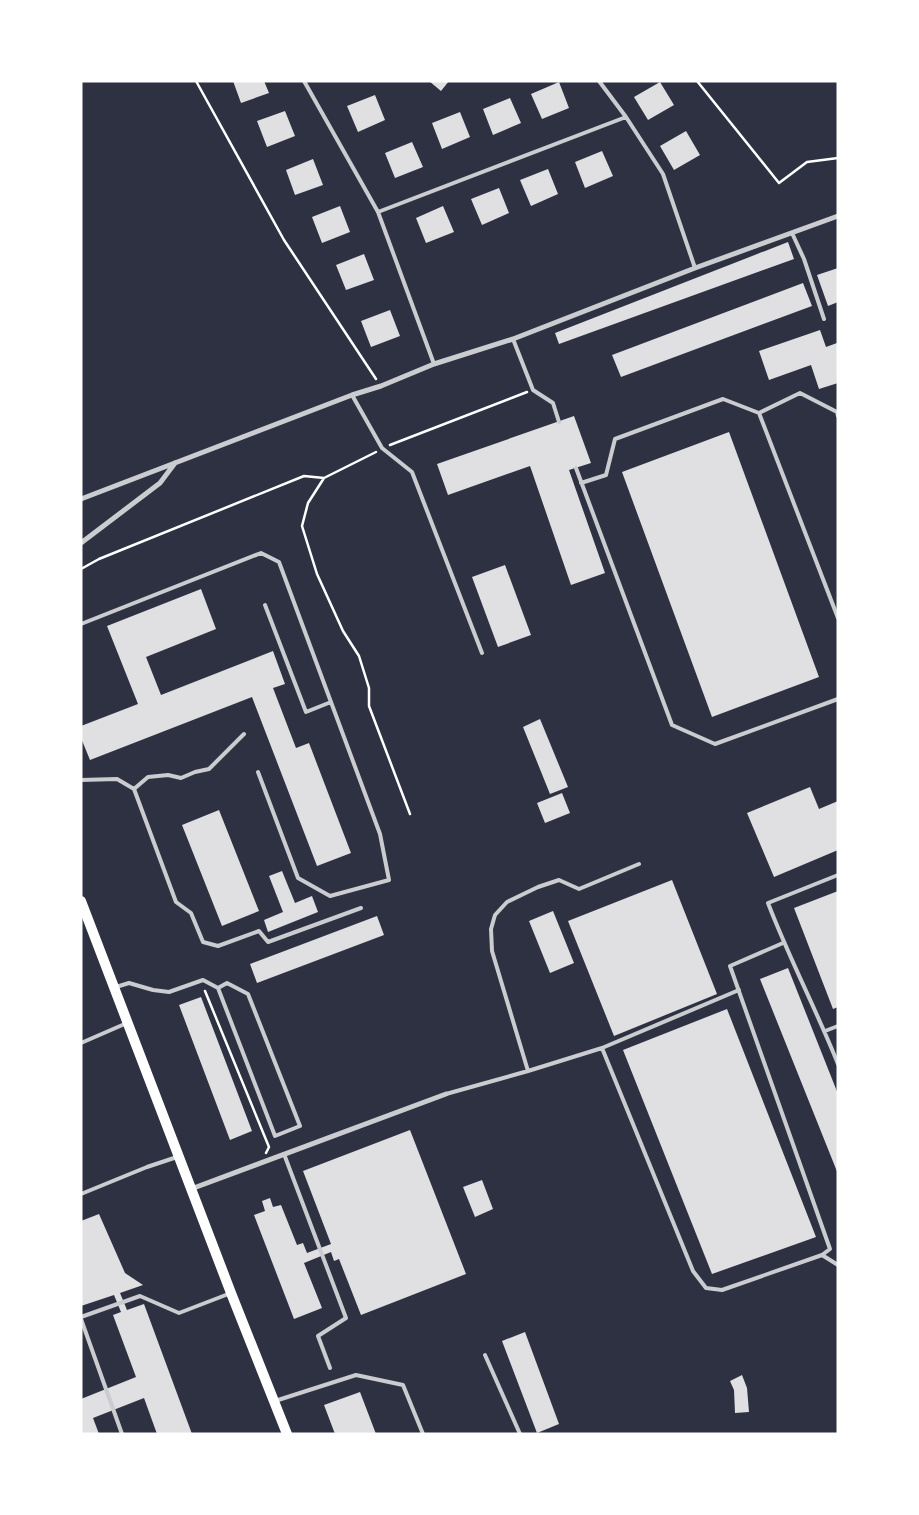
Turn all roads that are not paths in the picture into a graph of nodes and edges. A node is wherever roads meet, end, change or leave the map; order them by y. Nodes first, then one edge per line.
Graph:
1 (600, 81) edge
2 (304, 82) edge
3 (626, 117) junction
4 (378, 212) junction
5 (838, 216) edge
6 (792, 233) junction
7 (695, 268) junction
8 (824, 318) dead end
9 (513, 339) junction
10 (434, 364) junction
11 (352, 395) junction
12 (760, 413) junction
13 (838, 416) edge
14 (559, 422) dead end
15 (176, 463) junction
16 (576, 468) dead end
17 (581, 483) junction
18 (81, 499) edge
19 (81, 543) edge
20 (265, 605) dead end
21 (838, 618) edge
22 (81, 624) edge
23 (482, 654) dead end
24 (838, 699) edge
25 (331, 702) junction
26 (244, 734) dead end
27 (258, 772) dead end
28 (81, 780) edge
29 (134, 789) junction
30 (638, 864) dead end
31 (838, 875) edge
32 (81, 901) edge
33 (362, 908) dead end
34 (784, 943) junction
35 (114, 987) junction
36 (218, 988) junction
37 (739, 990) junction
38 (128, 1023) junction
39 (838, 1026) edge
40 (825, 1032) junction
41 (81, 1043) edge
42 (602, 1048) junction
43 (838, 1064) edge
44 (528, 1071) junction
45 (446, 1094) joint
46 (284, 1154) junction
47 (179, 1156) junction
48 (191, 1189) junction
49 (81, 1194) edge
50 (822, 1255) junction
51 (838, 1265) edge
52 (231, 1293) junction
53 (81, 1318) edge
54 (485, 1355) dead end
55 (330, 1368) dead end
56 (274, 1401) junction
57 (122, 1434) edge
58 (287, 1434) edge
59 (423, 1434) edge
60 (520, 1434) edge

1 - 3 lane
2 - 4 lane
3 - 4 lane
3 - 7 lane
4 - 10 lane
5 - 6 street
6 - 7 street
6 - 8 lane
7 - 9 street
9 - 10 street
9 - 14 lane
10 - 11 street
11 - 15 street
11 - 23 lane
12 - 13 lane
12 - 17 lane
12 - 21 lane
15 - 18 street
15 - 19 street
16 - 17 lane
17 - 24 lane
20 - 25 lane
22 - 25 lane
25 - 27 lane
26 - 29 lane
28 - 29 lane
29 - 33 lane
30 - 44 lane
31 - 34 lane
32 - 35 main road
34 - 37 lane
34 - 40 lane
35 - 36 lane
35 - 38 main road
36 - 36 lane
37 - 42 lane
37 - 50 lane
38 - 41 lane
38 - 47 main road
39 - 40 lane
40 - 43 lane
42 - 44 lane
42 - 50 lane
44 - 45 lane
45 - 46 street
46 - 48 street
46 - 55 lane
47 - 48 main road
47 - 49 lane
48 - 52 main road
50 - 51 lane
52 - 53 lane
52 - 56 main road
53 - 57 lane
54 - 60 lane
56 - 58 main road
56 - 59 lane

